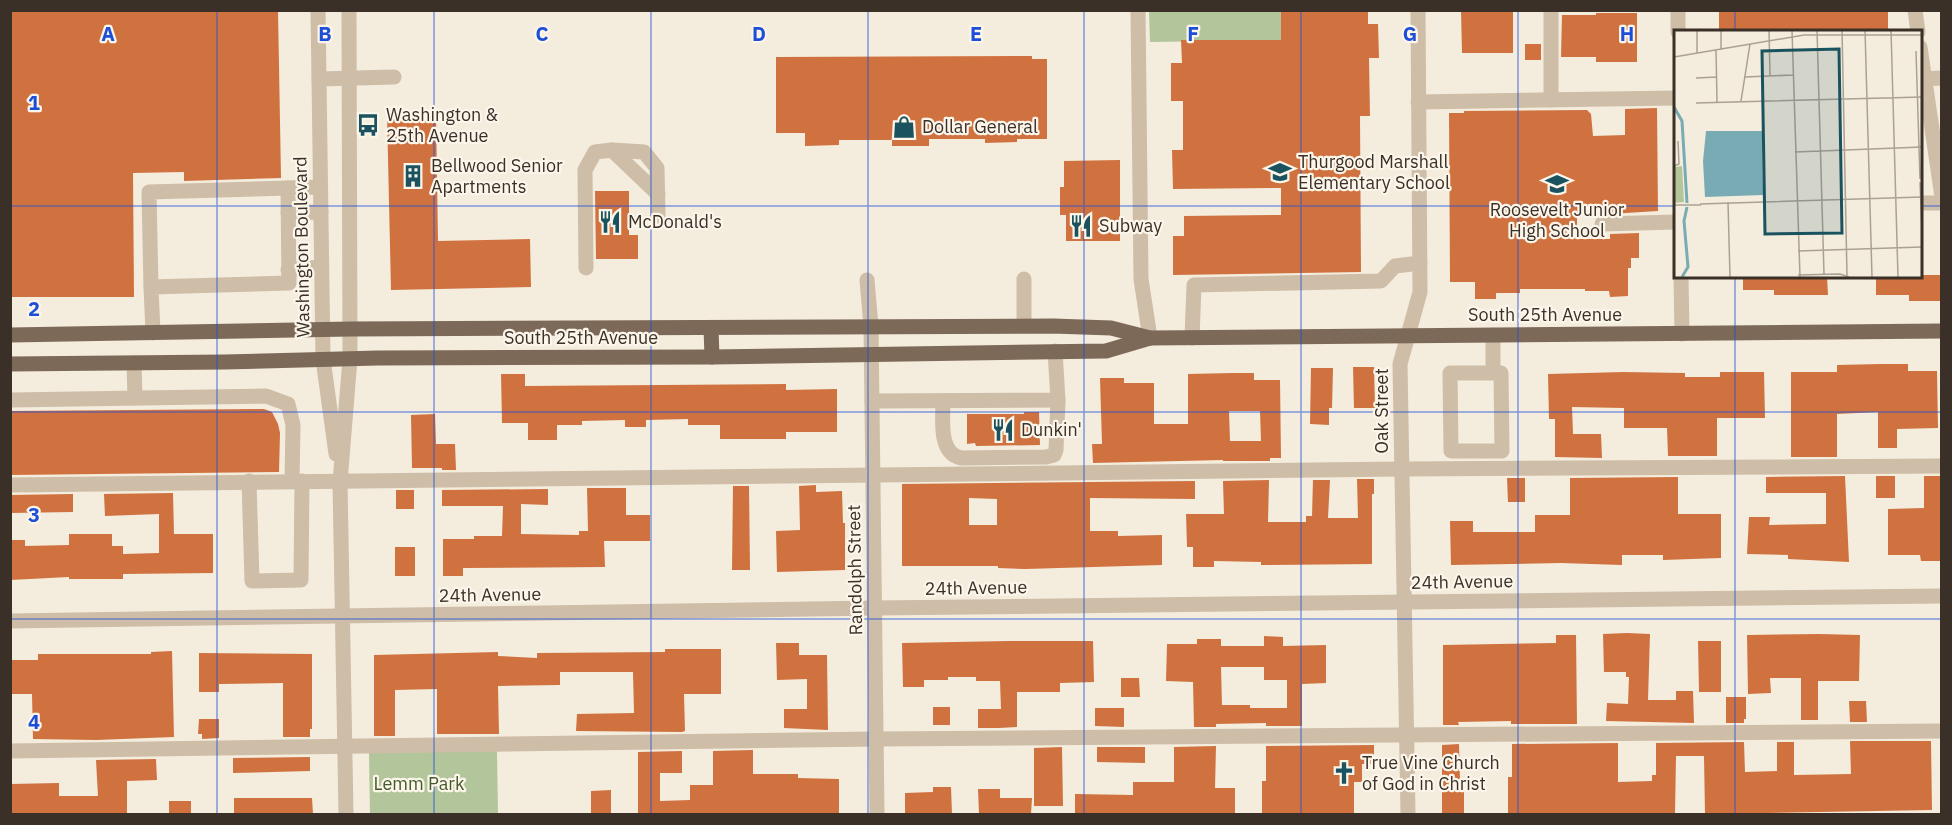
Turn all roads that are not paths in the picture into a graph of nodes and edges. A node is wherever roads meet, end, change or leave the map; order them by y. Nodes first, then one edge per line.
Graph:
1 (318, 10) edge
2 (349, 10) edge
3 (1138, 10) edge
4 (1418, 10) edge
5 (1551, 10) edge
6 (1678, 10) edge
7 (1915, 10) edge
8 (1678, 30) edge
9 (1918, 30) edge
10 (394, 77) dead end
11 (1941, 78) edge
12 (350, 79) junction
13 (1923, 79) edge
14 (319, 80) junction
15 (1674, 98) edge
16 (1551, 100) junction
17 (1419, 102) junction
18 (320, 187) junction
19 (288, 188) junction
20 (1941, 197) edge
21 (1922, 203) edge
22 (1941, 203) edge
23 (321, 212) junction
24 (288, 213) junction
25 (658, 216) dead end
26 (1674, 222) edge
27 (1602, 224) dead end
28 (1420, 263) junction
29 (321, 267) junction
30 (586, 268) dead end
31 (288, 270) junction
32 (1681, 278) edge
33 (1024, 279) dead end
34 (867, 280) dead end
35 (151, 287) junction
36 (871, 326) junction
37 (1024, 326) junction
38 (711, 328) junction
39 (322, 330) junction
40 (351, 330) junction
41 (1941, 332) edge
42 (153, 333) junction
43 (1682, 334) junction
44 (10, 335) edge
45 (1493, 335) junction
46 (1408, 336) junction
47 (1150, 338) junction
48 (1192, 338) junction
49 (1055, 351) junction
50 (872, 355) junction
51 (712, 357) junction
52 (351, 358) junction
53 (323, 359) junction
54 (134, 363) junction
55 (10, 364) edge
56 (1493, 373) junction
57 (135, 398) junction
58 (10, 400) edge
59 (1058, 400) junction
60 (872, 401) junction
61 (943, 401) junction
62 (1941, 466) edge
63 (1402, 470) junction
64 (873, 476) junction
65 (249, 481) junction
66 (297, 481) junction
67 (340, 482) junction
68 (10, 485) edge
69 (1941, 596) edge
70 (1405, 602) junction
71 (874, 608) junction
72 (342, 617) junction
73 (10, 621) edge
74 (1941, 731) edge
75 (1407, 735) junction
76 (876, 739) junction
77 (345, 747) junction
78 (10, 751) edge
79 (346, 814) edge
80 (877, 814) edge
81 (1408, 814) edge

1 - 14 street, Washington Boulevard
2 - 12 street, Washington Boulevard
3 - 47 street
4 - 17 street, Oak Street
5 - 16 street
6 - 8 street
7 - 9 street
10 - 12 street
11 - 13 street
12 - 14 street
12 - 40 street, Washington Boulevard
13 - 20 street
14 - 18 street, Washington Boulevard
15 - 16 street
16 - 17 street
17 - 28 street, Oak Street
18 - 19 street
18 - 23 street, Washington Boulevard
19 - 24 street
19 - 35 street
21 - 22 street
23 - 24 street
23 - 29 street, Washington Boulevard
24 - 31 street
25 - 30 street
26 - 27 street
28 - 46 street, Oak Street
28 - 48 street
29 - 31 street
29 - 39 street, Washington Boulevard
31 - 35 street
32 - 43 street
33 - 37 street
34 - 36 street, Randolph Street
35 - 42 street
36 - 37 main road, South 25th Avenue
36 - 38 main road, South 25th Avenue
36 - 50 street, Randolph Street
37 - 47 main road, South 25th Avenue
38 - 40 main road, South 25th Avenue
38 - 51 main road
39 - 40 main road, South 25th Avenue
39 - 42 main road, South 25th Avenue
39 - 53 street, Washington Boulevard
40 - 52 street, Washington Boulevard
41 - 43 main road, South 25th Avenue
42 - 44 main road, South 25th Avenue
43 - 45 main road, South 25th Avenue
45 - 46 main road, South 25th Avenue
45 - 56 street
46 - 48 main road, South 25th Avenue
46 - 63 street, Oak Street
47 - 48 main road, South 25th Avenue
47 - 49 main road, South 25th Avenue
49 - 50 main road, South 25th Avenue
49 - 59 street
50 - 51 main road, South 25th Avenue
50 - 60 street, Randolph Street
51 - 52 main road, South 25th Avenue
52 - 53 main road, South 25th Avenue
52 - 67 street, Washington Boulevard
53 - 54 main road, South 25th Avenue
53 - 67 street, Washington Boulevard
54 - 55 main road, South 25th Avenue
54 - 57 street
56 - 56 street
57 - 58 street
57 - 66 street
59 - 61 street
59 - 61 street
60 - 61 street
60 - 64 street, Randolph Street
62 - 63 street
63 - 64 street
63 - 70 street, Oak Street
64 - 67 street
64 - 71 street, Randolph Street
65 - 66 street
65 - 66 street
65 - 68 street
66 - 67 street
67 - 72 street, Washington Boulevard
69 - 70 street, 24th Avenue
70 - 71 street, 24th Avenue
70 - 75 street, Oak Street
71 - 72 street, 24th Avenue
71 - 76 street, Randolph Street
72 - 73 street, 24th Avenue
72 - 77 street, Washington Boulevard
74 - 75 street
75 - 76 street
75 - 81 street, Oak Street
76 - 77 street
76 - 80 street, Randolph Street
77 - 78 street
77 - 79 street, Washington Boulevard

